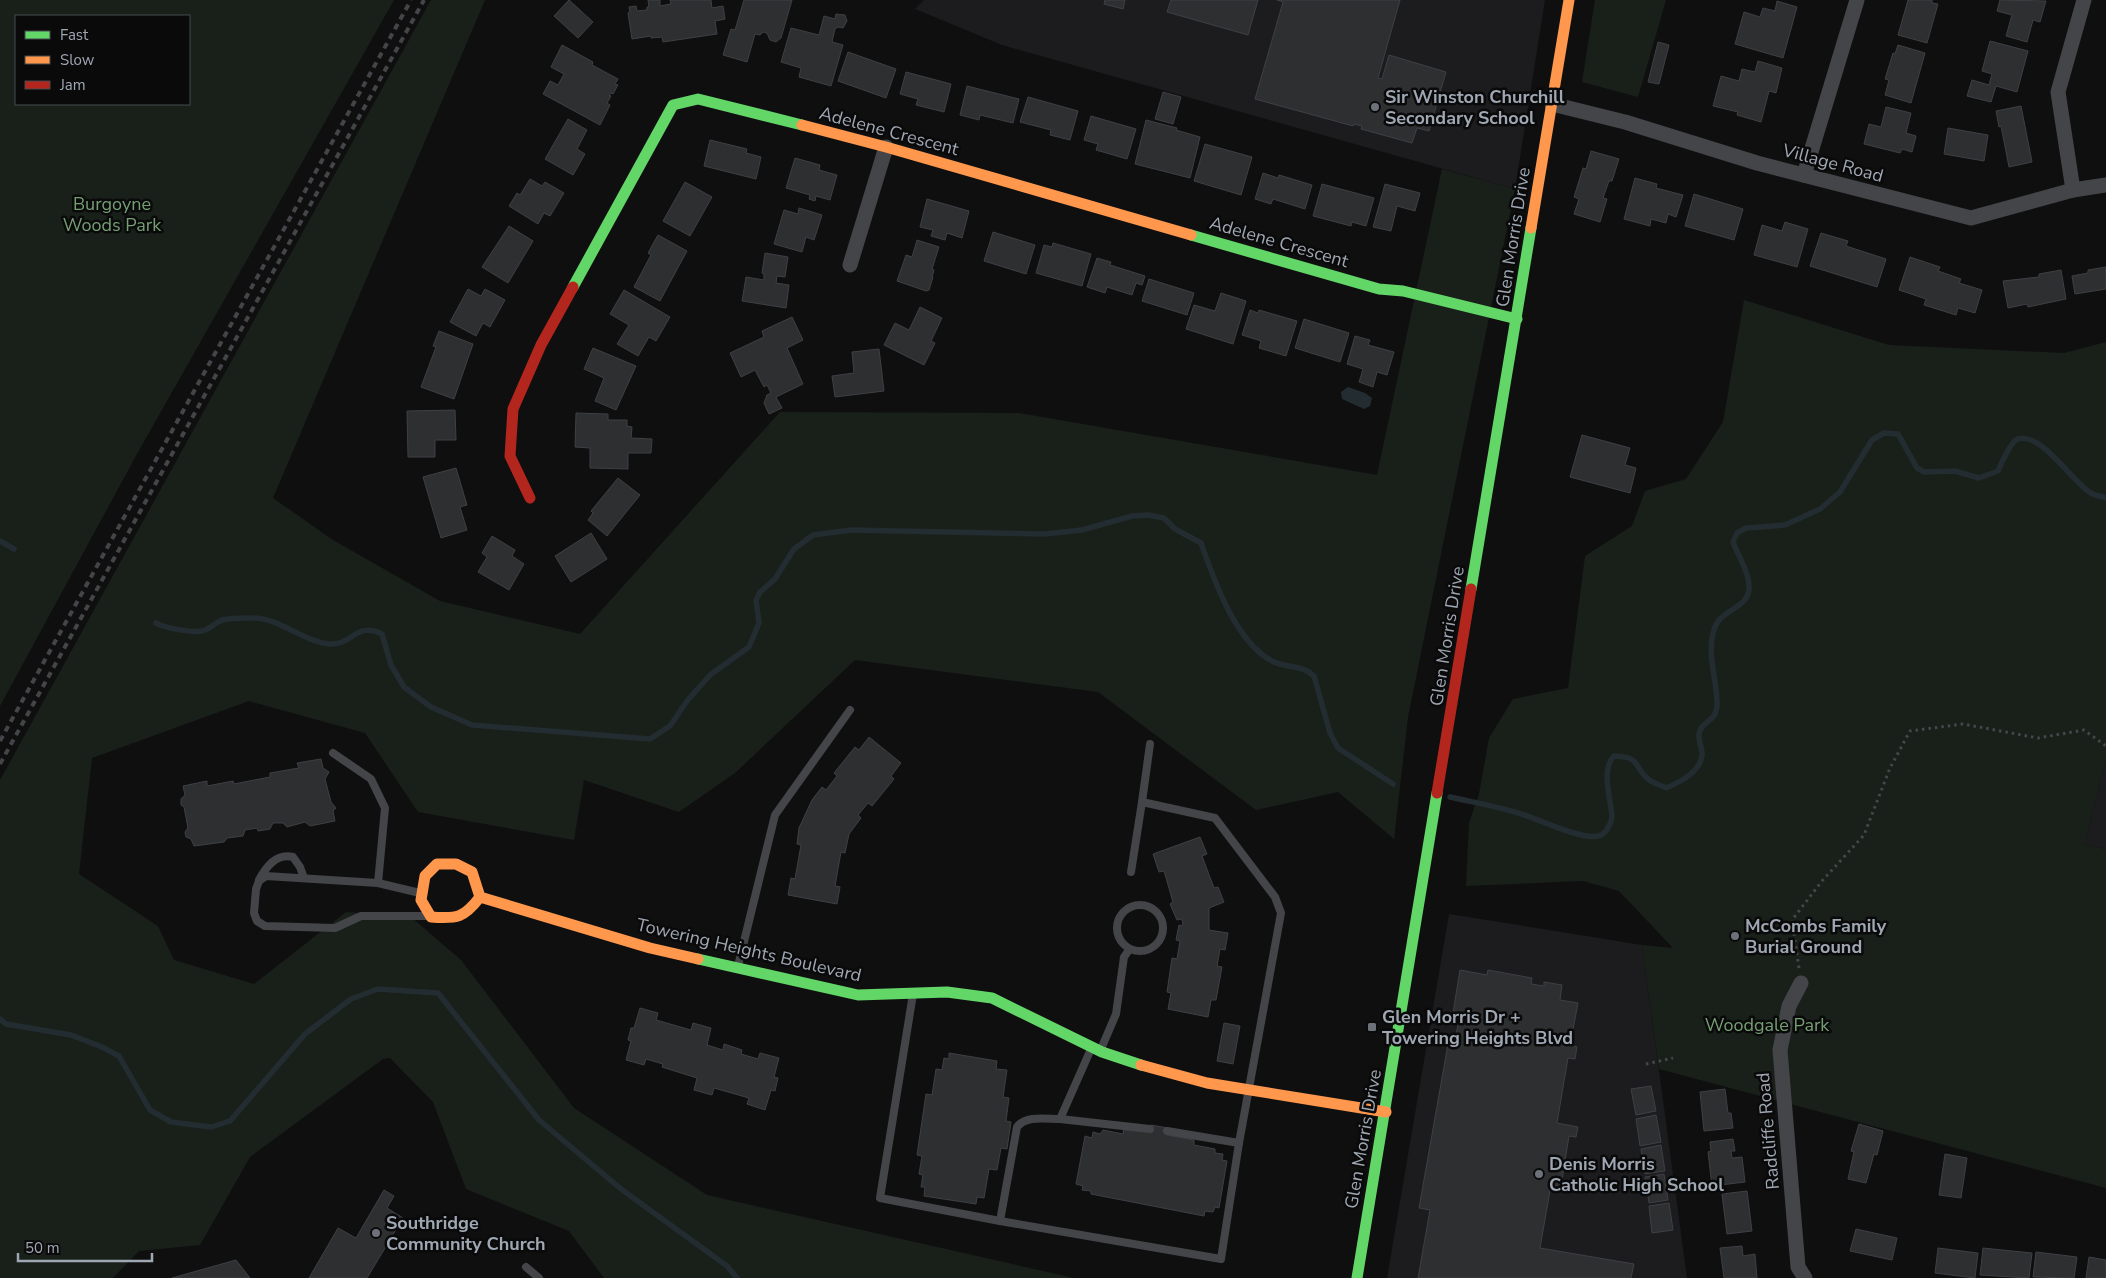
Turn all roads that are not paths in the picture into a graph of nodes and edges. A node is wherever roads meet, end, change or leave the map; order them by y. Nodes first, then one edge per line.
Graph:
1 (1569, 0) edge
2 (1857, 0) edge
3 (2084, 0) edge
4 (1552, 104) junction
5 (886, 147) junction
6 (1804, 175) junction
7 (2106, 184) edge
8 (2073, 190) junction
9 (850, 265) dead end
10 (1517, 319) junction
11 (530, 498) dead end
12 (850, 710) dead end
13 (1150, 744) dead end
14 (333, 753) dead end
15 (1142, 802) junction
16 (1131, 872) dead end
17 (304, 878) junction
18 (259, 881) junction
19 (378, 883) junction
20 (422, 893) junction
21 (480, 897) junction
22 (431, 916) junction
23 (1129, 950) junction
24 (738, 968) junction
25 (1801, 984) road end
26 (913, 992) junction
27 (1096, 1049) junction
28 (1248, 1089) junction
29 (1386, 1112) junction
30 (1060, 1119) junction
31 (1150, 1129) dead end
32 (1167, 1131) dead end
33 (1239, 1143) junction
34 (1000, 1221) junction
35 (526, 1267) dead end
36 (539, 1278) edge
37 (1357, 1278) edge
38 (1805, 1278) edge

1 - 4 street, Glen Morris Drive
2 - 6 street
3 - 8 street
4 - 6 street, Village Road
4 - 10 street, Glen Morris Drive
5 - 9 street
5 - 10 street, Adelene Crescent
5 - 11 street, Adelene Crescent
6 - 8 street, Village Road
7 - 8 street, Village Road
10 - 29 street, Glen Morris Drive
12 - 24 lane
13 - 15 lane
14 - 19 lane
15 - 16 lane
15 - 28 lane
17 - 18 lane
17 - 18 lane
17 - 19 lane
18 - 22 lane
19 - 20 lane
20 - 21 street
20 - 22 street
21 - 22 street
21 - 24 street, Towering Heights Boulevard
23 - 23 lane
23 - 27 lane
24 - 26 street, Towering Heights Boulevard
25 - 38 street, Radcliffe Road
26 - 27 street, Towering Heights Boulevard
26 - 34 lane
27 - 28 street, Towering Heights Boulevard
27 - 30 lane
28 - 29 street, Towering Heights Boulevard
28 - 33 lane
29 - 37 street, Glen Morris Drive
30 - 31 lane
30 - 34 lane
32 - 33 lane
33 - 34 lane
35 - 36 lane

